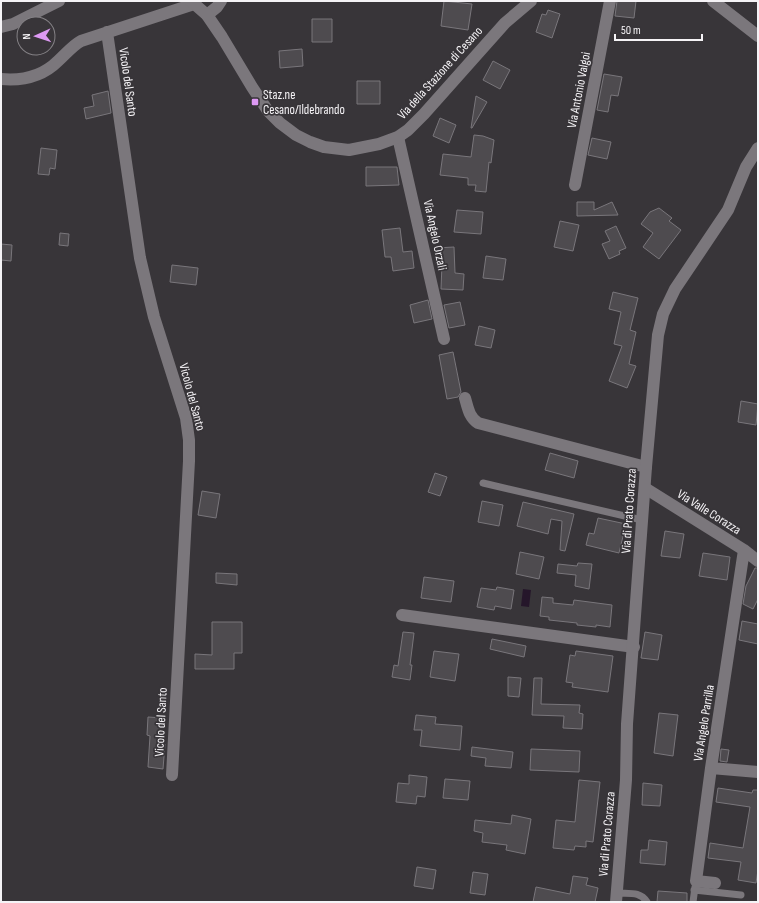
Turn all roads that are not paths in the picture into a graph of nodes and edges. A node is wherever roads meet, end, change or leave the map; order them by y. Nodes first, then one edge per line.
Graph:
1 (59, 1) edge
2 (221, 1) edge
3 (531, 1) edge
4 (610, 1) edge
5 (713, 1) edge
6 (193, 2) edge
7 (207, 15) junction
8 (1, 27) edge
9 (107, 32) junction
10 (758, 36) edge
11 (1, 79) edge
12 (398, 137) junction
13 (758, 148) edge
14 (575, 185) dead end
15 (444, 339) dead end
16 (465, 398) dead end
17 (646, 467) junction
18 (483, 483) dead end
19 (645, 488) junction
20 (642, 520) junction
21 (744, 550) junction
22 (758, 561) edge
23 (402, 615) dead end
24 (634, 647) junction
25 (711, 768) junction
26 (758, 772) edge
27 (172, 775) dead end
28 (715, 883) dead end
29 (695, 885) junction
30 (741, 895) dead end
31 (616, 898) edge
32 (647, 902) edge
33 (693, 902) edge

1 - 8 street
2 - 7 street
3 - 12 street, Via della Stazione di Cesano
4 - 14 street, Via Antonio Valgoi
5 - 10 street
6 - 7 street, Via della Stazione di Cesano
6 - 9 street
7 - 12 street, Via della Stazione di Cesano
9 - 11 street
9 - 27 street, Vicolo del Santo
12 - 15 street, Via Angelo Orzali
13 - 17 street, Via di Prato Corazza
16 - 17 street
17 - 19 street, Via di Prato Corazza
18 - 20 lane
19 - 20 street, Via di Prato Corazza
19 - 21 street, Via Valle Corazza
20 - 24 street, Via di Prato Corazza
21 - 22 street, Via Valle Corazza
21 - 25 street, Via Angelo Parrilla
23 - 24 street
24 - 31 street, Via di Prato Corazza
25 - 26 street
25 - 29 street, Via Angelo Parrilla
28 - 29 street
29 - 30 lane
29 - 33 lane
31 - 32 lane

